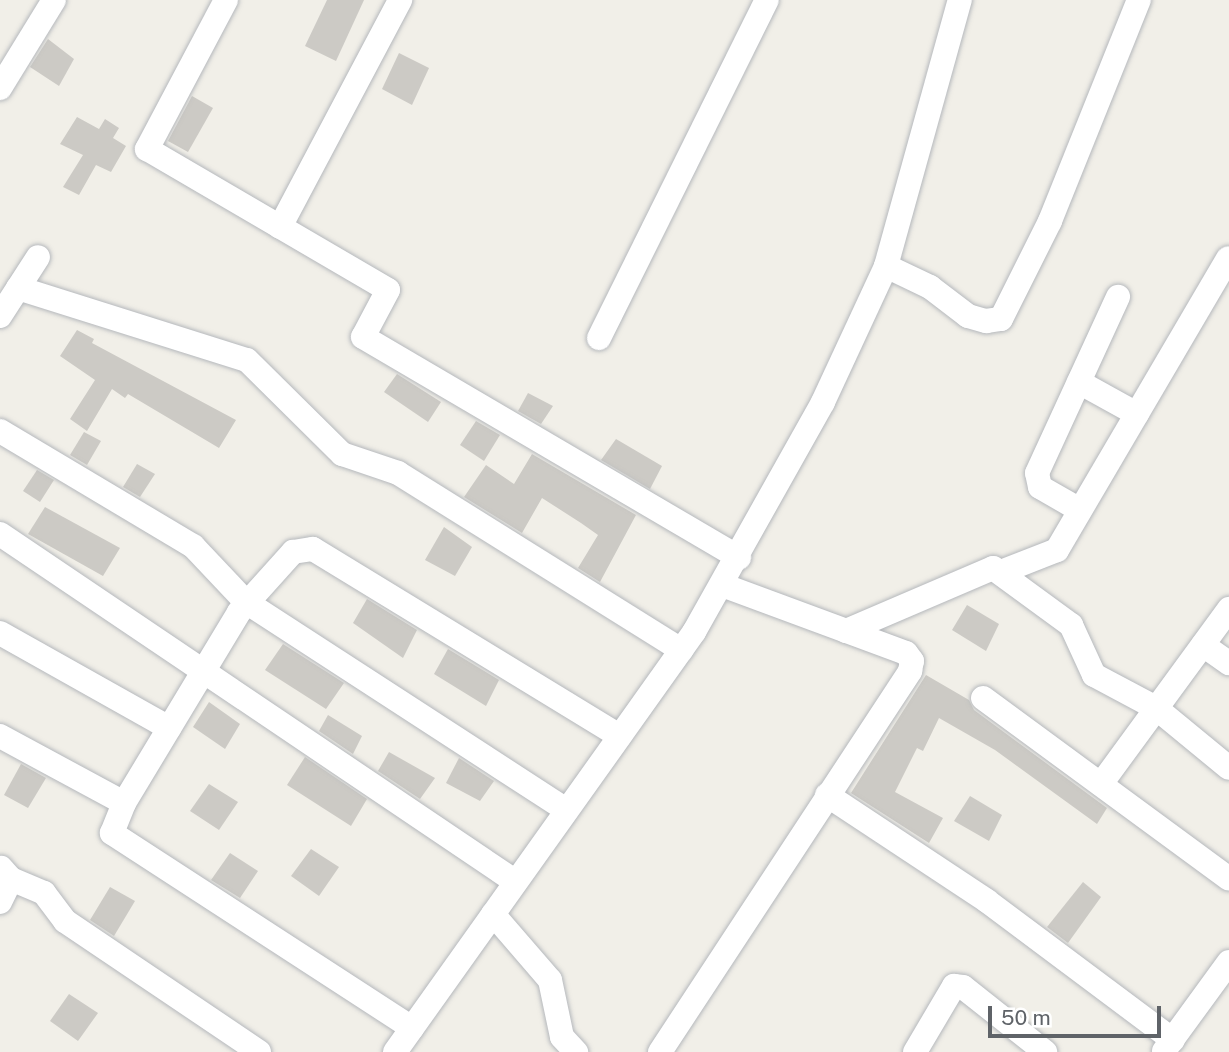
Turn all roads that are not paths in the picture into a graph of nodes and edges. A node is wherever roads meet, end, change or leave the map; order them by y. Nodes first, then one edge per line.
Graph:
1 (54, 0) edge
2 (226, 0) edge
3 (400, 0) edge
4 (767, 0) edge
5 (958, 0) edge
6 (1139, 0) edge
7 (0, 88) edge
8 (280, 227) junction
9 (38, 257) dead end
10 (1228, 258) edge
11 (886, 266) junction
12 (18, 288) junction
13 (1118, 297) dead end
14 (0, 316) edge
15 (599, 338) dead end
16 (1079, 382) junction
17 (1137, 414) junction
18 (0, 431) edge
19 (1080, 510) junction
20 (0, 534) edge
21 (739, 558) junction
22 (1001, 572) junction
23 (722, 585) junction
24 (246, 602) junction
25 (1229, 609) edge
26 (846, 631) junction
27 (0, 633) edge
28 (1203, 645) junction
29 (681, 650) junction
30 (1229, 663) edge
31 (202, 672) junction
32 (983, 698) dead end
33 (1156, 708) junction
34 (169, 728) junction
35 (0, 736) edge
36 (619, 736) junction
37 (1229, 768) edge
38 (1101, 784) junction
39 (827, 795) junction
40 (124, 803) junction
41 (566, 810) junction
42 (6, 873) edge
43 (1229, 878) edge
44 (516, 882) junction
45 (0, 902) edge
46 (493, 914) junction
47 (1229, 962) edge
48 (412, 1028) junction
49 (1168, 1046) edge
50 (259, 1052) edge
51 (395, 1052) edge
52 (576, 1052) edge
53 (660, 1052) edge
54 (915, 1052) edge
55 (1045, 1052) edge

1 - 7 street
2 - 8 street
3 - 8 street
4 - 15 street
5 - 11 street
6 - 11 street
8 - 21 street
9 - 12 street
10 - 17 street
11 - 21 street
12 - 14 street
12 - 29 street
13 - 16 street
16 - 17 street
16 - 19 street
17 - 19 street
18 - 24 street
19 - 22 street
20 - 31 street
21 - 23 street
22 - 26 street
22 - 33 street
23 - 26 street
23 - 29 street
24 - 31 street
24 - 36 street
24 - 41 street
25 - 28 street
26 - 39 street
27 - 34 street
28 - 30 street
28 - 33 street
29 - 36 street
31 - 34 street
31 - 44 street
32 - 38 street
33 - 37 street
33 - 38 street
34 - 40 street
35 - 40 street
36 - 41 street
38 - 43 street
39 - 49 street
39 - 53 street
40 - 48 street
41 - 44 street
42 - 45 street
42 - 50 street
44 - 46 street
46 - 48 street
46 - 52 street
47 - 49 street
48 - 51 street
54 - 55 street

